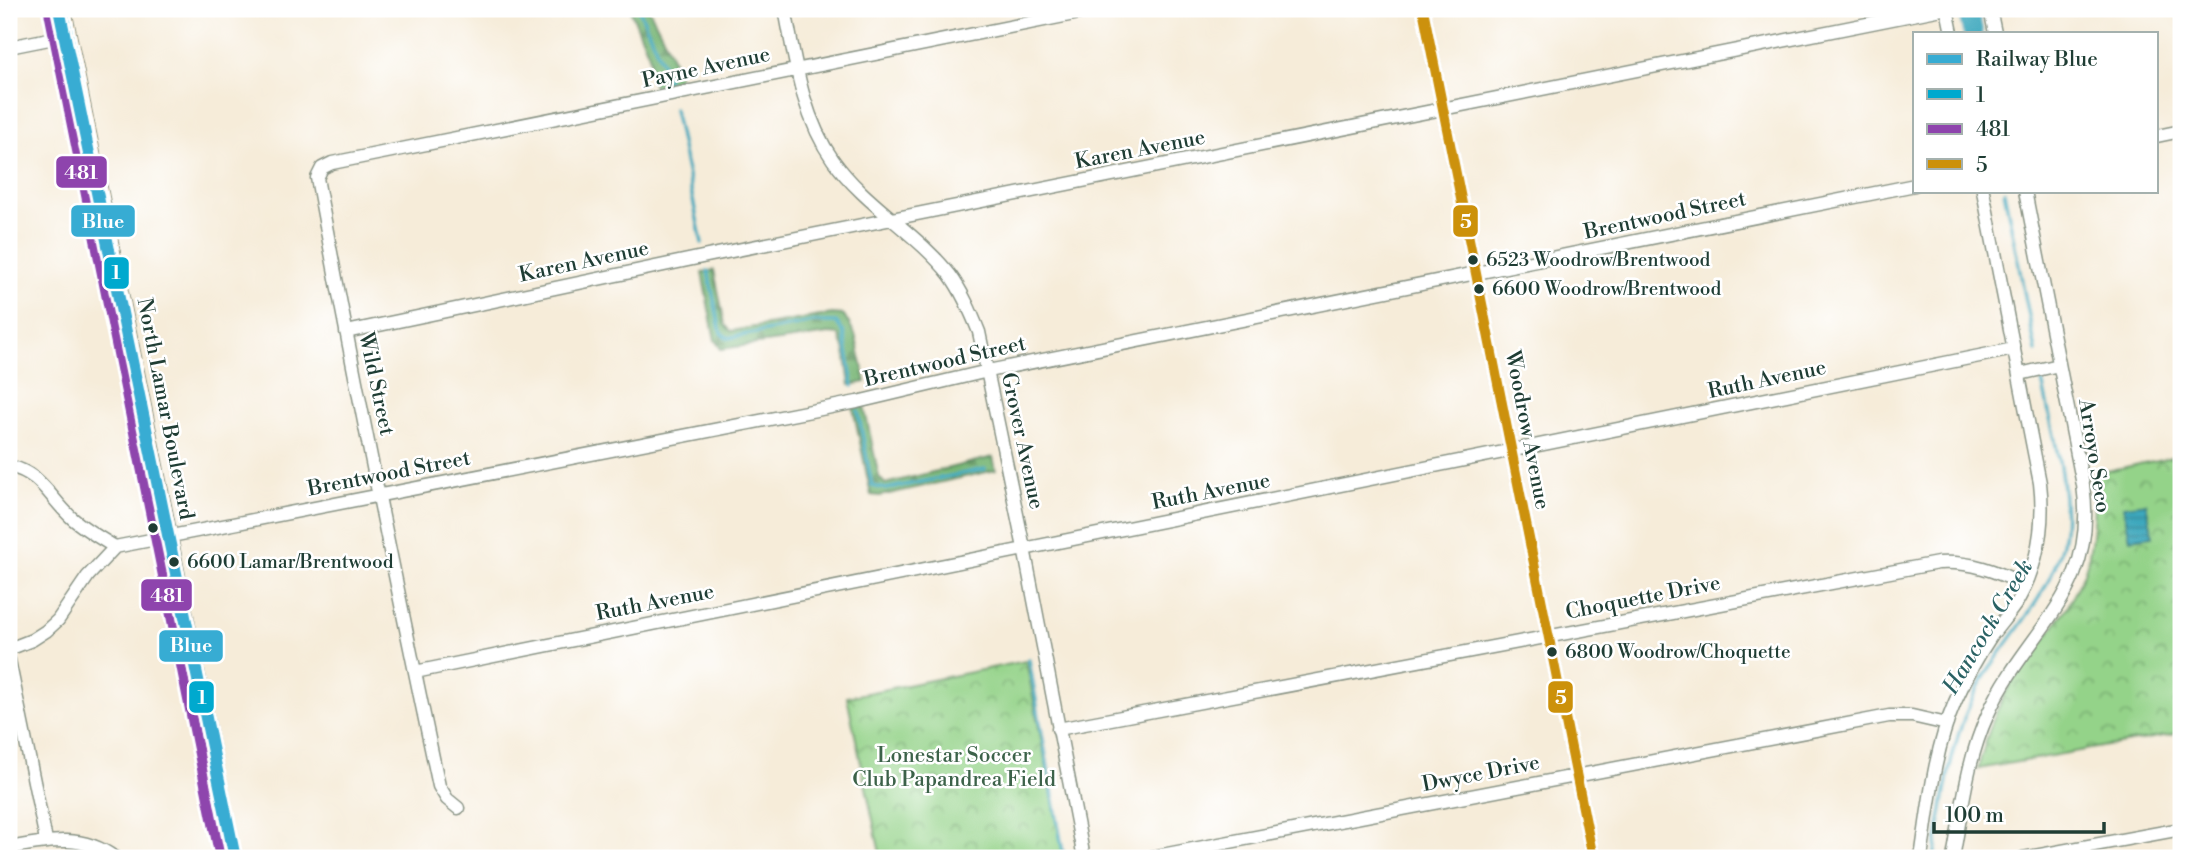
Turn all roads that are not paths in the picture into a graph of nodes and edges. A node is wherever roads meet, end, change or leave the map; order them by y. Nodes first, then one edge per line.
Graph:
1 (63, 9) edge
2 (785, 9) edge
3 (1099, 9) edge
4 (1423, 9) edge
5 (1944, 9) edge
6 (1990, 9) edge
7 (1952, 32) edge
8 (1995, 32) edge
9 (69, 35) junction
10 (9, 47) edge
11 (797, 69) junction
12 (1443, 109) junction
13 (2181, 131) edge
14 (2158, 136) edge
15 (322, 168) joint
16 (1913, 185) edge
17 (1983, 192) edge
18 (2025, 192) edge
19 (892, 220) junction
20 (1477, 274) junction
21 (346, 332) junction
22 (2014, 349) junction
23 (2059, 365) junction
24 (988, 371) junction
25 (2020, 374) junction
26 (1512, 452) junction
27 (9, 466) edge
28 (380, 495) junction
29 (169, 537) junction
30 (115, 547) junction
31 (1024, 548) junction
32 (2025, 585) junction
33 (1548, 636) junction
34 (9, 649) edge
35 (9, 660) edge
36 (415, 672) junction
37 (1947, 724) junction
38 (1058, 729) junction
39 (1577, 776) junction
40 (458, 808) dead end
41 (2181, 828) edge
42 (46, 840) junction
43 (9, 848) edge
44 (115, 858) edge
45 (234, 858) edge
46 (1084, 858) edge
47 (1146, 858) edge
48 (1593, 858) edge
49 (1921, 858) edge
50 (1953, 858) edge
51 (2023, 858) edge

1 - 9 main road, North Lamar Boulevard
2 - 11 street, Grover Avenue
3 - 11 street, Payne Avenue
4 - 12 street, Woodrow Avenue
5 - 7 street
5 - 12 street, Karen Avenue
6 - 8 street
9 - 10 street
9 - 29 main road, North Lamar Boulevard
11 - 15 street, Payne Avenue
11 - 19 street, Grover Avenue
12 - 19 street, Karen Avenue
12 - 20 street, Woodrow Avenue
13 - 14 street
15 - 21 street, Wild Street
16 - 20 street, Brentwood Street
17 - 22 street
18 - 23 street, Arroyo Seco
19 - 21 street, Karen Avenue
19 - 24 street, Grover Avenue
20 - 24 street, Brentwood Street
20 - 26 street, Woodrow Avenue
21 - 28 street, Wild Street
22 - 25 street
22 - 26 street, Ruth Avenue
23 - 25 street
23 - 50 street, Arroyo Seco
24 - 28 street, Brentwood Street
24 - 31 street, Grover Avenue
25 - 32 street
26 - 31 street, Ruth Avenue
26 - 33 street, Woodrow Avenue
27 - 30 street
28 - 29 street, Brentwood Street
28 - 36 street, Wild Street
29 - 30 street, Brentwood Street
29 - 45 main road, North Lamar Boulevard
30 - 34 street
31 - 36 street, Ruth Avenue
31 - 38 street, Grover Avenue
32 - 33 street, Choquette Drive
32 - 37 street
33 - 38 street, Choquette Drive
33 - 39 street, Woodrow Avenue
35 - 42 street
36 - 40 street, Wild Street
37 - 39 street, Dwyce Drive
37 - 49 street
38 - 46 street, Grover Avenue
39 - 47 street, Dwyce Drive
39 - 48 street, Woodrow Avenue
41 - 51 street
42 - 43 street
42 - 44 street

